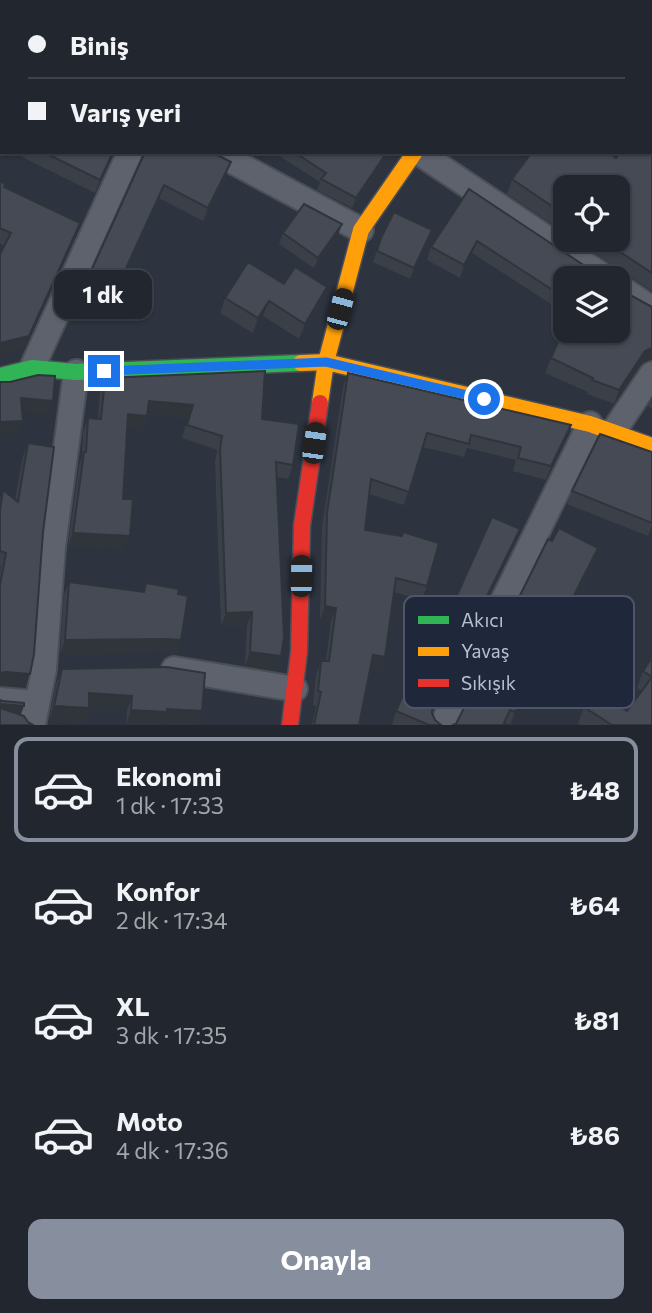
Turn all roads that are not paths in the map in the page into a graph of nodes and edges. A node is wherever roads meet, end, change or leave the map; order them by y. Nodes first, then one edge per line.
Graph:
1 (129, 154) edge
2 (219, 154) edge
3 (415, 154) edge
4 (419, 154) edge
5 (361, 230) junction
6 (588, 266) edge
7 (630, 294) edge
8 (652, 309) edge
9 (326, 362) junction
10 (32, 369) junction
11 (76, 372) junction
12 (652, 374) edge
13 (0, 376) edge
14 (590, 424) junction
15 (613, 432) junction
16 (652, 446) edge
17 (505, 596) edge
18 (71, 668) edge
19 (150, 668) edge
20 (44, 669) junction
21 (295, 689) junction
22 (0, 700) edge
23 (450, 708) edge
24 (34, 714) edge
25 (290, 725) edge
26 (442, 725) edge

1 - 10 street
2 - 5 street
3 - 5 street
4 - 6 street
5 - 9 street
7 - 8 street
9 - 11 street
9 - 14 street
9 - 21 street
10 - 11 street
10 - 13 street
11 - 20 street
12 - 15 street
14 - 15 street
14 - 17 street
15 - 16 street
18 - 20 street
19 - 21 street
20 - 24 street
21 - 25 street
22 - 24 street
23 - 26 street

